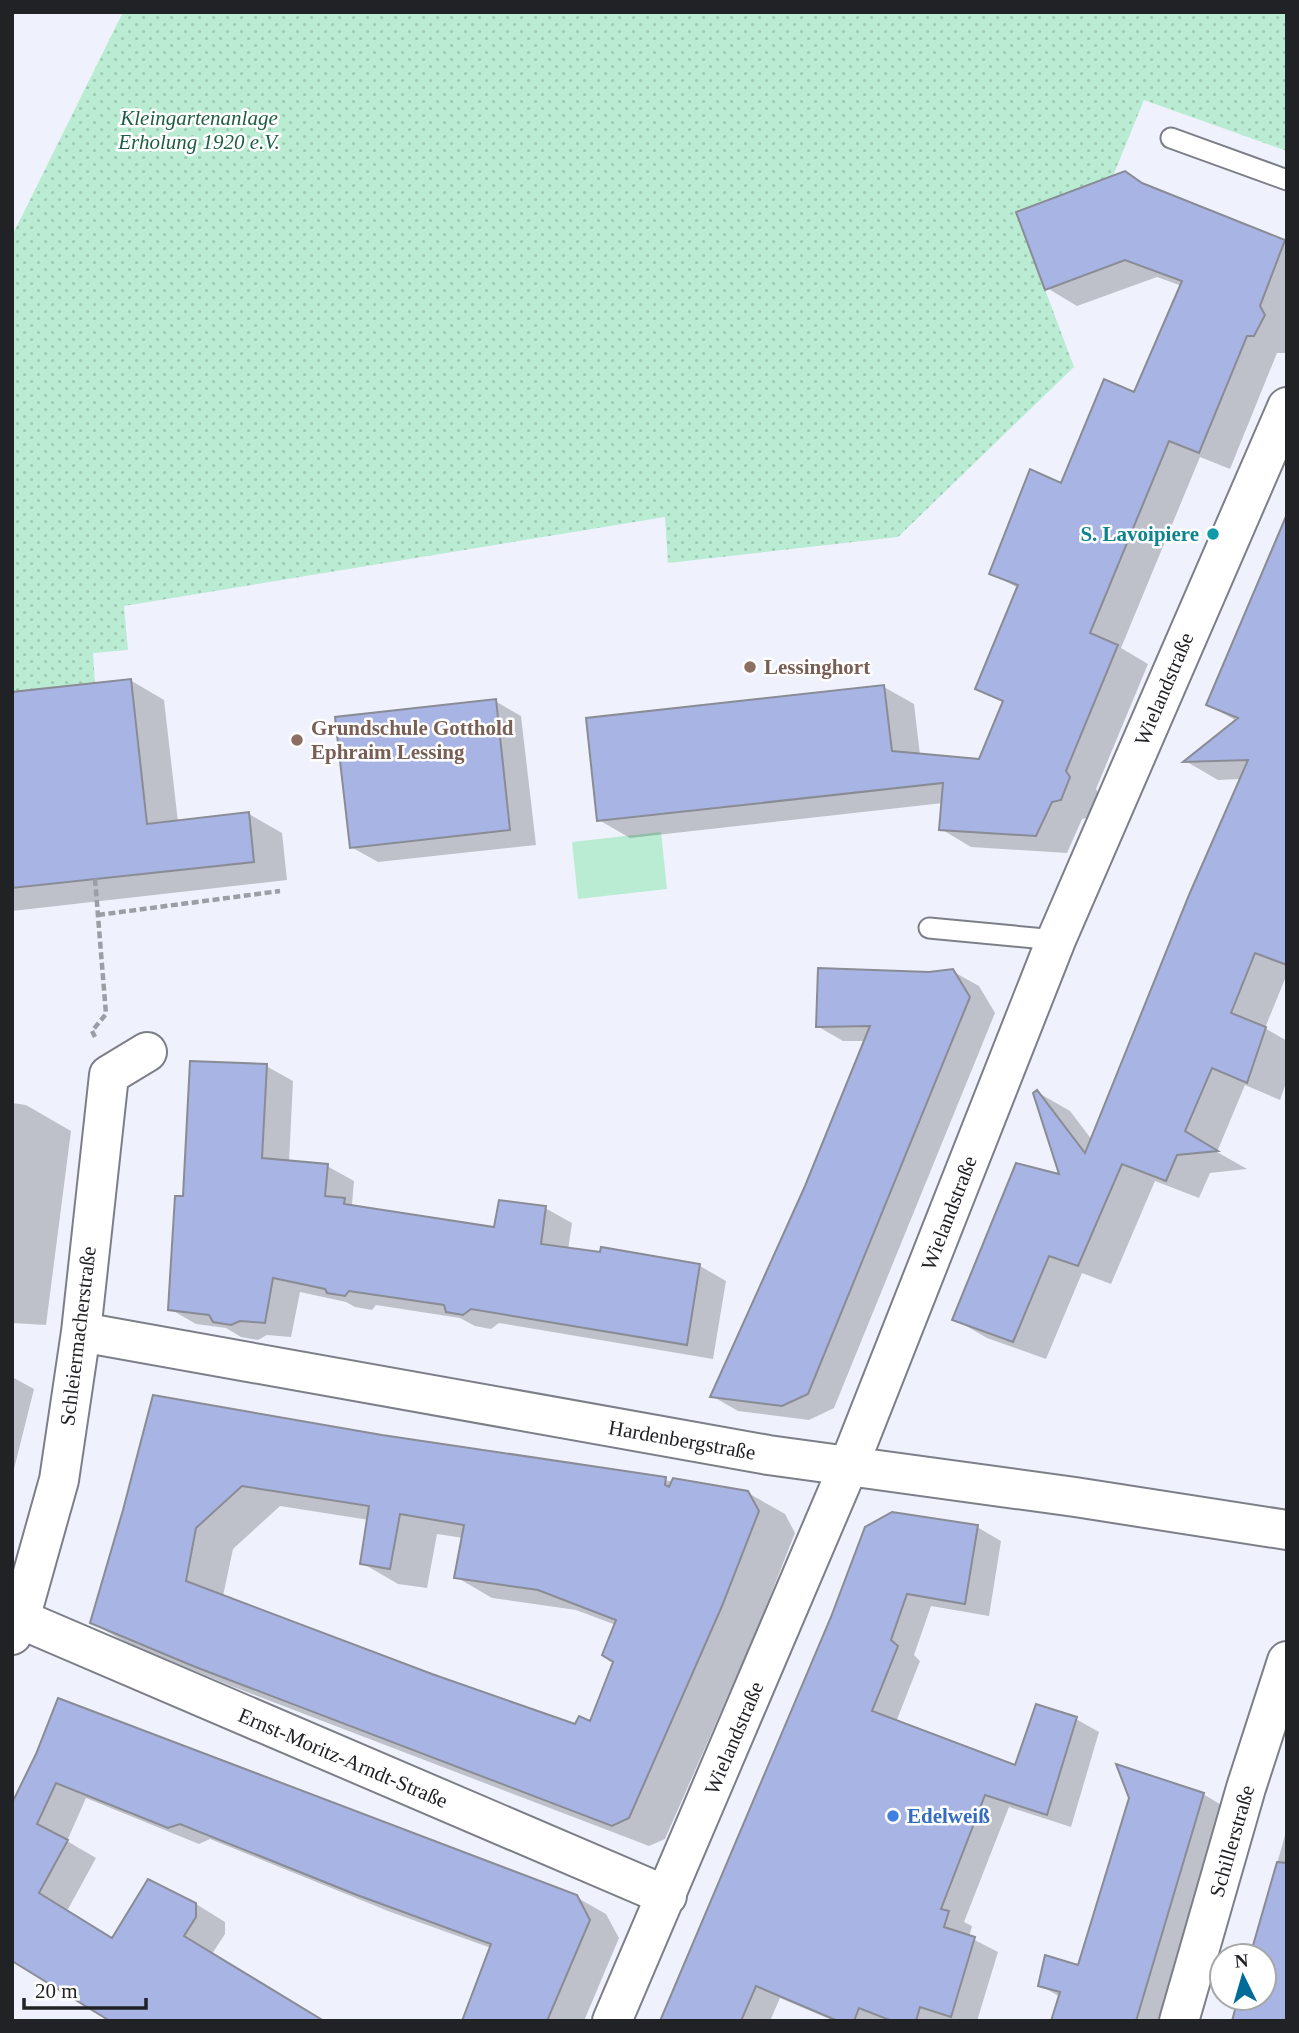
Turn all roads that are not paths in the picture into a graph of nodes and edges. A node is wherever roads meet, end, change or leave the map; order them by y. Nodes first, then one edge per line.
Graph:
1 (1171, 138) dead end
2 (1287, 180) edge
3 (1287, 407) edge
4 (929, 928) dead end
5 (1056, 940) junction
6 (147, 1052) dead end
7 (80, 1332) junction
8 (849, 1465) junction
9 (1287, 1530) edge
10 (16, 1628) edge
11 (1287, 1661) edge
12 (667, 1896) junction
13 (612, 2021) edge
14 (1179, 2021) edge

1 - 2 lane
3 - 5 street, Wielandstraße
4 - 5 lane
5 - 8 street, Wielandstraße
6 - 7 street, Schleiermacherstraße
7 - 8 street, Hardenbergstraße
7 - 10 street, Schleiermacherstraße
8 - 9 street, Hardenbergstraße
8 - 12 street, Wielandstraße
10 - 12 street, Ernst-Moritz-Arndt-Straße
11 - 14 street, Schillerstraße
12 - 13 street, Wielandstraße

